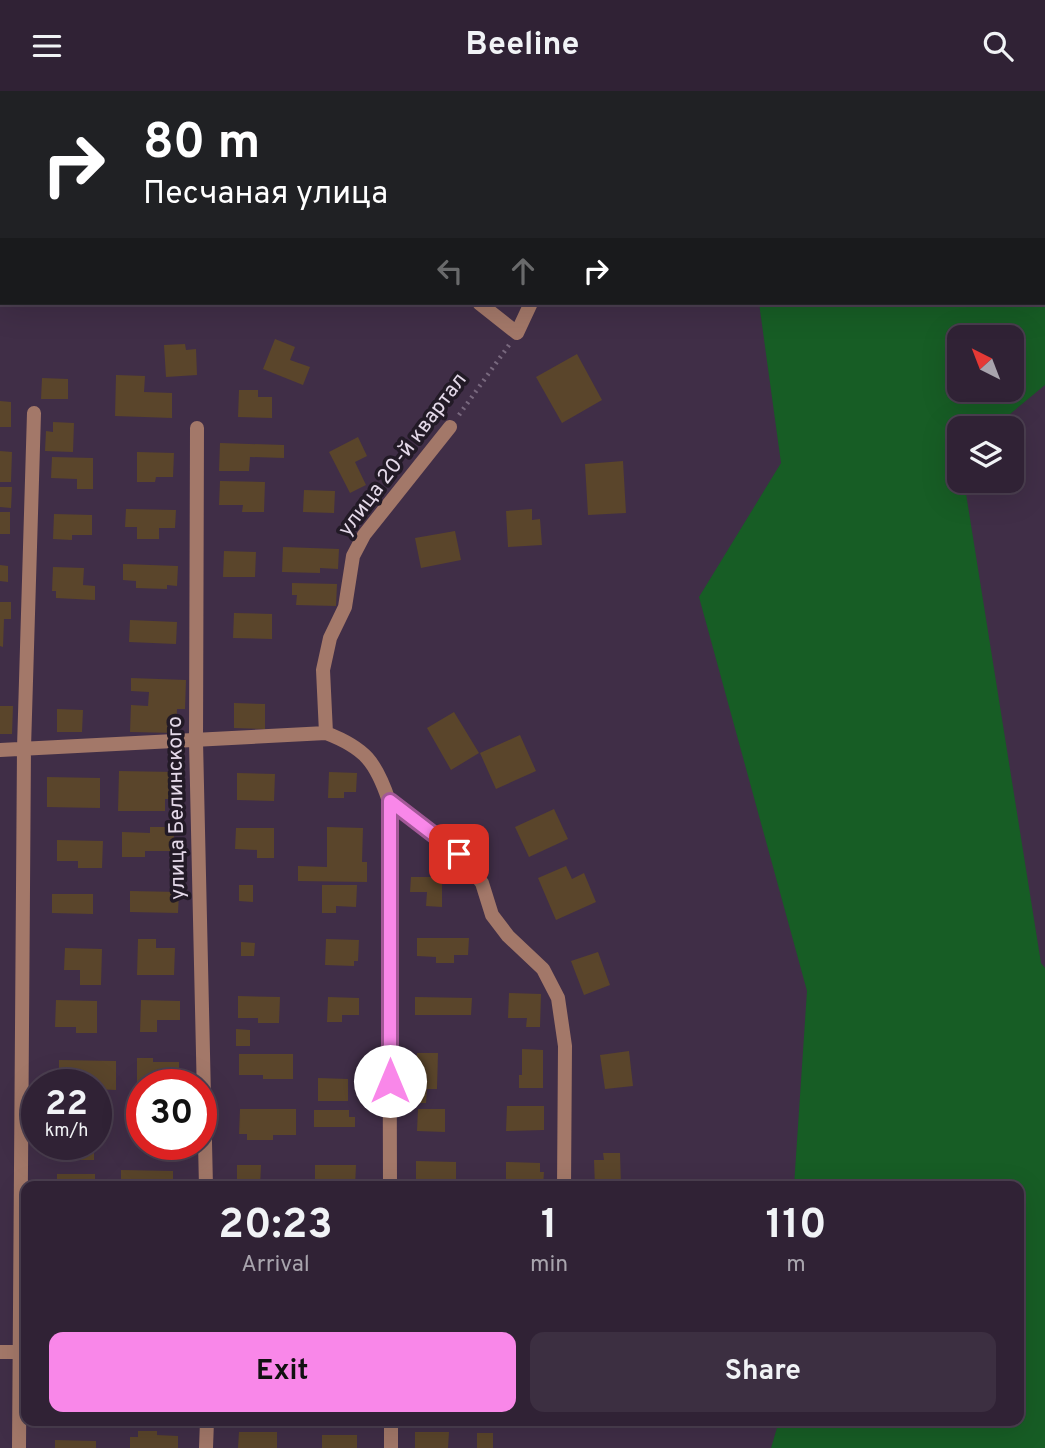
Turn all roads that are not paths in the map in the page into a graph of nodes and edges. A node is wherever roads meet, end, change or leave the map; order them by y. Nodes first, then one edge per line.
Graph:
1 (482, 305) edge
2 (530, 305) edge
3 (34, 413) dead end
4 (450, 427) road end
5 (197, 428) dead end
6 (326, 733) junction
7 (196, 741) junction
8 (24, 748) junction
9 (0, 750) edge
10 (390, 801) junction
11 (23, 1181) edge
12 (206, 1181) edge
13 (390, 1181) edge
14 (564, 1181) edge
15 (0, 1352) edge
16 (21, 1352) edge
17 (21, 1400) edge
18 (207, 1426) edge
19 (391, 1426) edge
20 (19, 1448) edge
21 (206, 1448) edge
22 (391, 1448) edge

1 - 2 street
3 - 8 street
4 - 6 street, улица 20-й квартал
5 - 7 street, улица Белинского
6 - 7 street
6 - 10 street
7 - 8 street
7 - 12 street, улица Белинского
8 - 9 street
8 - 11 street
10 - 13 street
10 - 14 street
15 - 16 street
17 - 20 street
18 - 21 street
19 - 22 street

